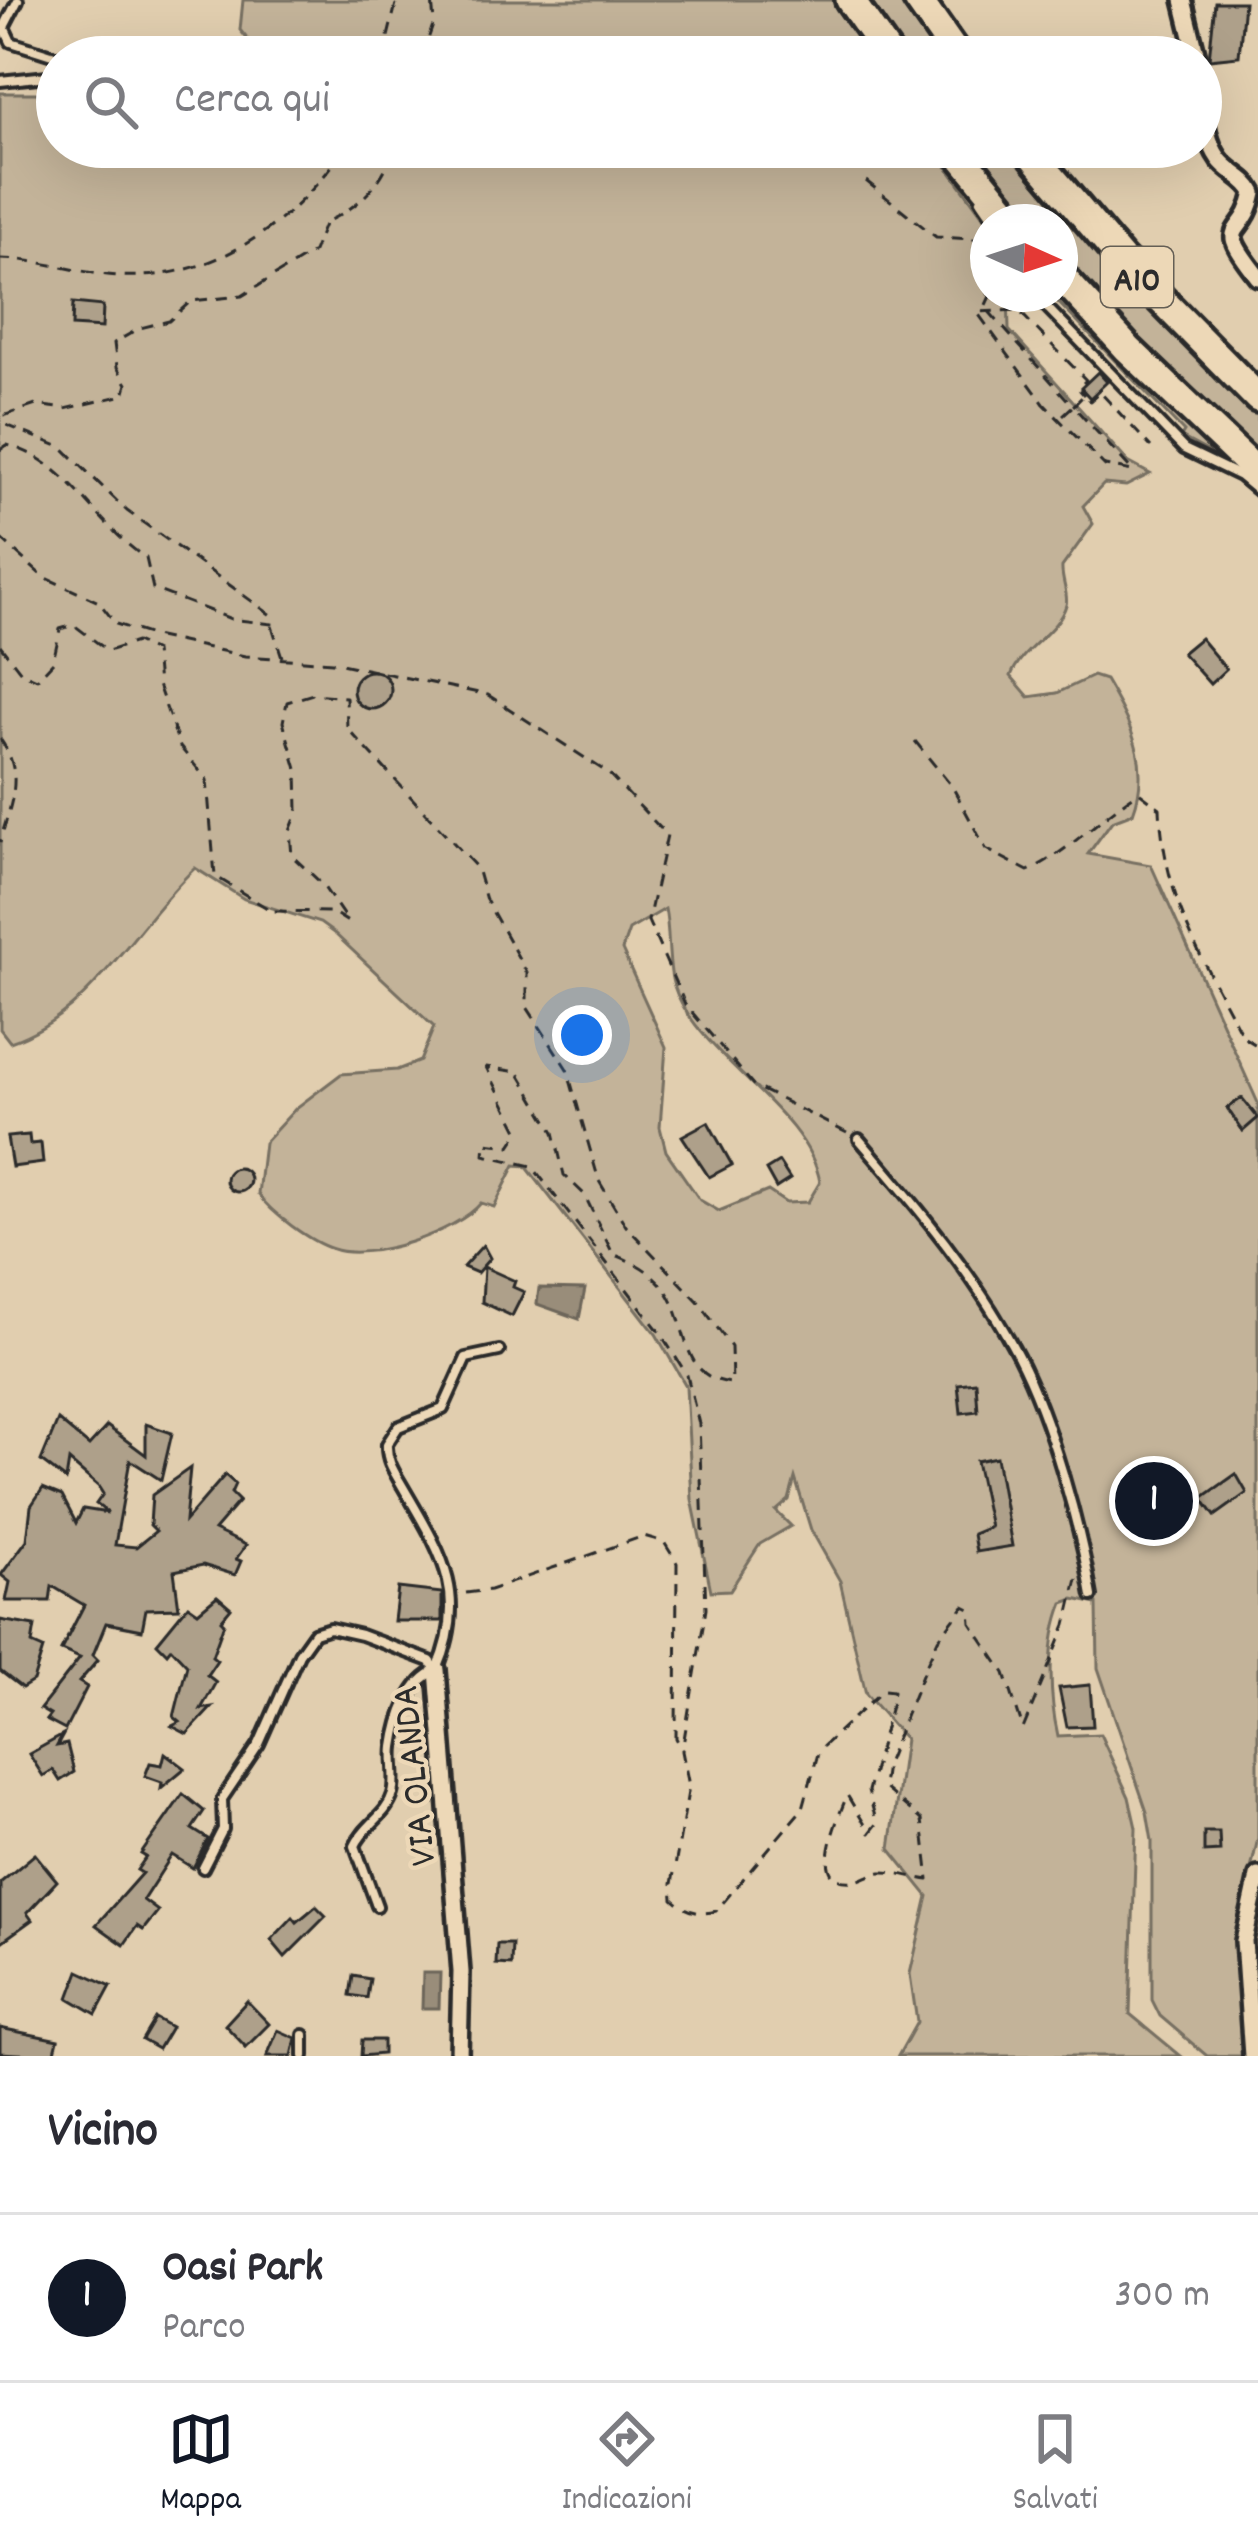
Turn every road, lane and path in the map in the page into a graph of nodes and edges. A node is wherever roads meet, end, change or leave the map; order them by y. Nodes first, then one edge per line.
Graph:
1 (18, 0) edge
2 (397, 0) edge
3 (433, 0) edge
4 (850, 0) edge
5 (918, 0) edge
6 (1183, 0) edge
7 (388, 36) edge
8 (429, 36) edge
9 (875, 36) edge
10 (943, 36) edge
11 (1192, 36) edge
12 (36, 52) edge
13 (36, 77) edge
14 (0, 81) edge
15 (1222, 163) edge
16 (331, 168) edge
17 (387, 168) edge
18 (964, 168) edge
19 (970, 168) edge
20 (1044, 168) edge
21 (866, 181) dead end
22 (985, 204) edge
23 (1001, 204) edge
24 (970, 239) edge
25 (0, 259) edge
26 (1258, 277) edge
27 (1078, 294) edge
28 (977, 312) edge
29 (989, 312) edge
30 (1020, 312) edge
31 (1051, 312) edge
32 (1084, 395) junction
33 (1258, 398) edge
34 (1073, 406) junction
35 (1064, 415) dead end
36 (1151, 447) dead end
37 (0, 450) edge
38 (1258, 473) edge
39 (1258, 491) edge
40 (0, 538) edge
41 (272, 624) junction
42 (0, 645) edge
43 (283, 660) junction
44 (0, 739) edge
45 (915, 741) dead end
46 (0, 842) edge
47 (1258, 1046) edge
48 (859, 1139) joint
49 (499, 1351) dead end
50 (1088, 1569) junction
51 (452, 1595) junction
52 (1092, 1596) dead end
53 (437, 1670) junction
54 (682, 1751) junction
55 (203, 1868) dead end
56 (1258, 1876) edge
57 (376, 1906) dead end
58 (304, 2036) dead end
59 (304, 2056) edge
60 (459, 2056) edge
61 (1252, 2056) edge

1 - 12 lane
2 - 7 path
3 - 8 path
4 - 9 highway
5 - 10 highway
6 - 11 street
13 - 14 lane
15 - 26 street
16 - 25 path
17 - 41 path
18 - 22 lane
19 - 23 highway
20 - 33 highway, A10
21 - 24 path
27 - 38 highway, A10
28 - 34 path
29 - 34 path
30 - 32 path
31 - 39 lane
32 - 34 path
32 - 36 path
34 - 35 path
37 - 41 path
40 - 43 path
41 - 43 path
42 - 54 path
43 - 48 path
44 - 46 path
45 - 47 path
48 - 50 lane
49 - 51 lane
50 - 52 lane
50 - 54 path
51 - 53 lane
51 - 54 path
53 - 55 lane, VIA OLANDA
53 - 57 lane
53 - 60 street, VIA OLANDA
56 - 61 street
58 - 59 lane

